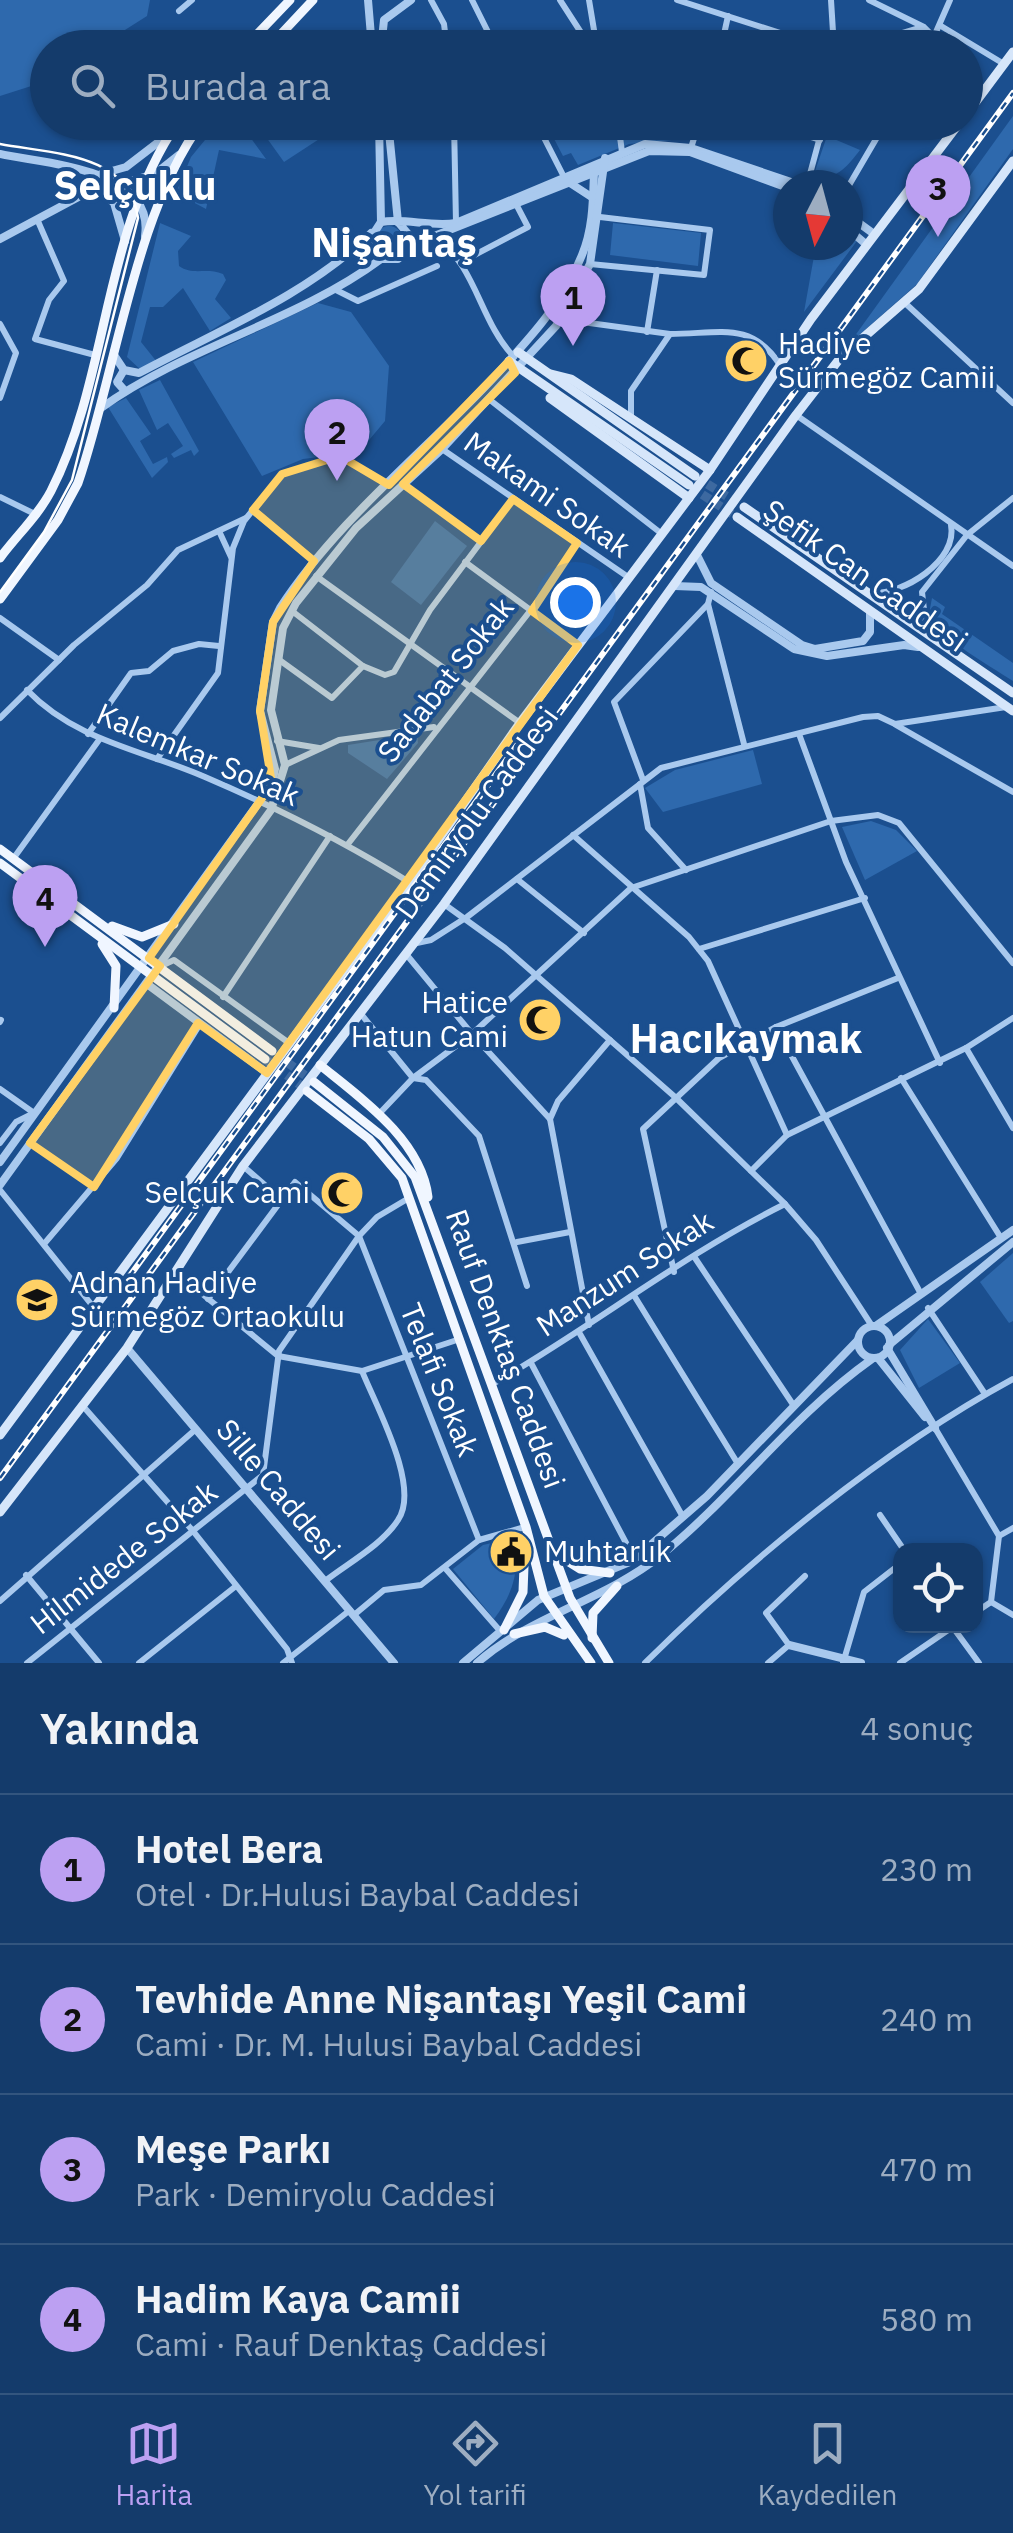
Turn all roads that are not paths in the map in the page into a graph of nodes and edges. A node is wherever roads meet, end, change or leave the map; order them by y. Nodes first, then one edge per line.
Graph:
1 (192, 0) edge
2 (290, 0) edge
3 (313, 0) edge
4 (368, 0) edge
5 (411, 0) edge
6 (430, 0) edge
7 (472, 0) edge
8 (560, 0) edge
9 (589, 0) edge
10 (677, 0) edge
11 (718, 0) edge
12 (831, 0) edge
13 (869, 0) edge
14 (950, 0) edge
15 (179, 11) dead end
16 (714, 12) junction
17 (728, 16) junction
18 (941, 26) junction
19 (924, 27) junction
20 (261, 30) edge
21 (285, 30) edge
22 (370, 30) edge
23 (383, 30) edge
24 (445, 30) edge
25 (487, 30) edge
26 (581, 30) edge
27 (592, 30) edge
28 (725, 30) edge
29 (773, 30) edge
30 (830, 30) edge
31 (914, 30) edge
32 (927, 30) edge
33 (939, 30) edge
34 (948, 30) edge
35 (983, 51) edge
36 (1013, 52) edge
37 (1004, 64) junction
38 (983, 92) edge
39 (159, 140) edge
40 (167, 140) edge
41 (190, 140) edge
42 (380, 140) edge
43 (390, 140) edge
44 (455, 140) edge
45 (546, 140) edge
46 (620, 140) edge
47 (693, 140) edge
48 (820, 140) edge
49 (875, 140) edge
50 (946, 140) edge
51 (185, 148) junction
52 (691, 148) junction
53 (622, 152) junction
54 (0, 154) edge
55 (1013, 161) edge
56 (605, 163) junction
57 (809, 170) edge
58 (858, 170) edge
59 (80, 171) junction
60 (594, 172) junction
61 (96, 174) junction
62 (773, 175) edge
63 (147, 178) junction
64 (567, 180) junction
65 (773, 182) edge
66 (121, 184) junction
67 (98, 190) junction
68 (86, 193) junction
69 (593, 198) junction
70 (137, 201) junction
71 (516, 204) junction
72 (600, 216) junction
73 (37, 219) junction
74 (382, 222) junction
75 (398, 222) junction
76 (456, 224) junction
77 (863, 226) edge
78 (371, 233) junction
79 (874, 234) junction
80 (436, 238) junction
81 (0, 240) edge
82 (125, 242) junction
83 (863, 242) edge
84 (867, 245) junction
85 (409, 246) junction
86 (381, 258) junction
87 (463, 261) junction
88 (590, 264) junction
89 (437, 266) dead end
90 (138, 268) junction
91 (657, 270) junction
92 (333, 288) junction
93 (905, 303) junction
94 (560, 319) junction
95 (0, 324) edge
96 (647, 332) junction
97 (670, 334) junction
98 (95, 355) junction
99 (114, 355) junction
100 (514, 356) junction
101 (527, 360) junction
102 (780, 366) junction
103 (518, 369) junction
104 (124, 370) junction
105 (545, 373) junction
106 (536, 381) junction
107 (125, 391) junction
108 (0, 398) edge
109 (490, 400) junction
110 (1013, 403) edge
111 (101, 408) junction
112 (796, 415) junction
113 (631, 418) junction
114 (442, 449) junction
115 (710, 470) junction
116 (402, 484) junction
117 (389, 485) junction
118 (0, 497) edge
119 (513, 498) junction
120 (689, 498) junction
121 (1013, 498) edge
122 (744, 507) tunnel mouth
123 (250, 512) junction
124 (36, 516) junction
125 (737, 517) tunnel mouth
126 (951, 524) junction
127 (219, 531) junction
128 (662, 534) junction
129 (967, 535) junction
130 (481, 541) junction
131 (577, 543) junction
132 (958, 546) junction
133 (698, 555) junction
134 (0, 558) edge
135 (232, 560) junction
136 (314, 562) junction
137 (466, 562) junction
138 (1013, 566) edge
139 (316, 576) junction
140 (628, 577) junction
141 (674, 586) junction
142 (710, 592) junction
143 (867, 593) junction
144 (0, 599) edge
145 (708, 604) junction
146 (868, 608) junction
147 (292, 610) junction
148 (530, 610) junction
149 (0, 618) edge
150 (412, 644) junction
151 (578, 645) junction
152 (220, 646) junction
153 (948, 650) junction
154 (928, 651) junction
155 (278, 658) junction
156 (59, 660) junction
157 (363, 666) junction
158 (469, 686) junction
159 (28, 690) junction
160 (1013, 693) edge
161 (1010, 709) edge
162 (0, 718) edge
163 (520, 723) junction
164 (895, 724) junction
165 (435, 727) junction
166 (88, 734) junction
167 (799, 734) junction
168 (99, 740) junction
169 (276, 741) junction
170 (744, 744) junction
171 (320, 748) junction
172 (157, 759) junction
173 (285, 765) junction
174 (642, 782) junction
175 (1013, 792) edge
176 (260, 804) junction
177 (271, 810) junction
178 (831, 821) junction
179 (573, 835) junction
180 (330, 836) junction
181 (348, 844) junction
182 (0, 849) edge
183 (13, 859) junction
184 (0, 863) edge
185 (686, 870) junction
186 (517, 878) junction
187 (409, 882) junction
188 (631, 888) junction
189 (865, 898) junction
190 (444, 904) junction
191 (93, 917) junction
192 (467, 917) junction
193 (174, 924) junction
194 (90, 930) junction
195 (584, 933) junction
196 (408, 948) junction
197 (699, 949) junction
198 (145, 962) junction
199 (1013, 962) edge
200 (153, 975) junction
201 (538, 977) junction
202 (898, 978) junction
203 (224, 997) junction
204 (114, 1008) junction
205 (361, 1014) junction
206 (1013, 1018) edge
207 (200, 1024) junction
208 (776, 1028) junction
209 (472, 1034) junction
210 (610, 1040) junction
211 (289, 1043) junction
212 (746, 1043) junction
213 (966, 1048) junction
214 (268, 1055) tunnel mouth
215 (940, 1063) junction
216 (320, 1066) junction
217 (267, 1074) junction
218 (411, 1075) junction
219 (901, 1078) junction
220 (0, 1089) edge
221 (675, 1098) junction
222 (34, 1112) junction
223 (377, 1116) junction
224 (826, 1116) junction
225 (550, 1119) junction
226 (1013, 1128) edge
227 (787, 1135) junction
228 (0, 1143) edge
229 (30, 1143) junction
230 (0, 1162) edge
231 (243, 1166) junction
232 (751, 1171) junction
233 (94, 1187) junction
234 (0, 1188) edge
235 (410, 1198) junction
236 (282, 1200) junction
237 (785, 1204) junction
238 (430, 1214) junction
239 (1013, 1230) edge
240 (570, 1232) junction
241 (359, 1236) junction
242 (1001, 1238) junction
243 (516, 1242) junction
244 (1013, 1242) edge
245 (44, 1244) junction
246 (695, 1258) junction
247 (674, 1272) junction
248 (178, 1274) junction
249 (527, 1286) dead end
250 (922, 1295) junction
251 (635, 1297) junction
252 (208, 1299) junction
253 (928, 1308) junction
254 (95, 1309) junction
255 (590, 1325) junction
256 (874, 1326) junction
257 (580, 1334) junction
258 (461, 1338) junction
259 (858, 1340) junction
260 (888, 1346) junction
261 (127, 1348) junction
262 (278, 1356) junction
263 (405, 1358) junction
264 (875, 1358) junction
265 (530, 1363) junction
266 (362, 1371) junction
267 (1013, 1379) edge
268 (492, 1385) junction
269 (984, 1394) junction
270 (82, 1406) junction
271 (794, 1406) junction
272 (197, 1428) junction
273 (935, 1428) junction
274 (0, 1435) edge
275 (738, 1466) junction
276 (144, 1476) junction
277 (250, 1488) junction
278 (0, 1512) edge
279 (880, 1515) dead end
280 (683, 1517) junction
281 (526, 1527) junction
282 (1013, 1528) edge
283 (193, 1531) junction
284 (998, 1536) junction
285 (479, 1540) junction
286 (899, 1543) edge
287 (550, 1548) junction
288 (634, 1558) junction
289 (444, 1568) junction
290 (893, 1569) edge
291 (610, 1572) junction
292 (26, 1576) junction
293 (805, 1576) dead end
294 (325, 1581) junction
295 (236, 1586) junction
296 (616, 1586) junction
297 (565, 1587) junction
298 (544, 1596) junction
299 (0, 1601) edge
300 (991, 1602) junction
301 (572, 1604) junction
302 (983, 1607) edge
303 (352, 1612) junction
304 (553, 1612) junction
305 (1013, 1614) edge
306 (70, 1628) junction
307 (506, 1632) junction
308 (943, 1633) edge
309 (958, 1633) edge
310 (571, 1640) junction
311 (593, 1640) junction
312 (790, 1645) junction
313 (288, 1661) edge
314 (844, 1661) edge
315 (27, 1663) edge
316 (99, 1663) edge
317 (139, 1663) edge
318 (394, 1663) edge
319 (463, 1663) edge
320 (477, 1663) edge
321 (591, 1663) edge
322 (609, 1663) edge
323 (644, 1663) edge
324 (768, 1663) edge
325 (860, 1663) edge
326 (900, 1663) edge
327 (979, 1663) edge

1 - 15 street
2 - 20 main road
3 - 21 main road
4 - 22 street
5 - 23 street
6 - 24 street
7 - 25 street
8 - 26 street
9 - 27 street
10 - 16 street
11 - 16 street
12 - 30 street
13 - 19 street
14 - 18 street
16 - 17 street
17 - 28 street
17 - 29 street
18 - 33 street
18 - 34 street
19 - 31 street
19 - 32 street
35 - 37 street
36 - 37 main road
37 - 38 main road
39 - 61 street
40 - 63 main road
41 - 51 main road
42 - 74 street
43 - 75 street
44 - 76 street
45 - 64 street
46 - 53 street
47 - 52 street
48 - 57 street
49 - 58 street
50 - 79 main road, Demiryolu Caddesi
51 - 63 street
51 - 90 main road
52 - 53 street
52 - 62 street
53 - 56 street
54 - 59 street
55 - 93 main road, Demiryolu Caddesi
56 - 60 street
56 - 64 street
56 - 65 street
56 - 72 street
59 - 61 street
59 - 68 street
60 - 64 street
60 - 69 street
61 - 66 street
63 - 66 street
63 - 70 main road
64 - 69 street
64 - 71 street
64 - 76 street
66 - 67 street
66 - 70 street
67 - 68 street
67 - 82 street
68 - 73 street
69 - 100 street
70 - 82 main road
70 - 90 street
71 - 80 street
71 - 87 street
72 - 88 street
72 - 91 street
73 - 81 street
73 - 98 street
74 - 75 street
74 - 78 street
75 - 76 street
75 - 85 street
77 - 79 street
78 - 86 street
78 - 104 street
79 - 84 main road, Demiryolu Caddesi
80 - 85 street
80 - 87 street
82 - 98 main road
83 - 84 street
84 - 102 main road, Demiryolu Caddesi
85 - 86 street
86 - 92 street
87 - 100 street
88 - 91 street
88 - 94 street
89 - 92 street
90 - 99 main road
91 - 96 street
92 - 107 street
93 - 110 street
93 - 112 main road, Demiryolu Caddesi
94 - 96 street
94 - 101 street
95 - 108 street
96 - 97 street
97 - 102 street
97 - 113 street
98 - 124 main road
99 - 104 street
99 - 111 main road
100 - 101 main road
100 - 103 main road
100 - 117 street
101 - 103 street
101 - 105 main road
102 - 115 main road, Demiryolu Caddesi
103 - 106 main road
103 - 109 street
104 - 107 street
105 - 106 main road
105 - 113 main road
106 - 120 main road
107 - 111 street
109 - 114 street
109 - 128 street
111 - 144 main road
112 - 126 street
112 - 133 main road, Demiryolu Caddesi
113 - 115 main road
114 - 116 street
114 - 119 street, Makami Sokak
115 - 120 main road, Demiryolu Caddesi
116 - 130 street
116 - 139 street
117 - 123 street
117 - 136 street
118 - 124 street
119 - 130 street
119 - 131 street, Makami Sokak
120 - 128 main road, Demiryolu Caddesi
121 - 129 street
122 - 143 main road, Şefik Can Caddesi
123 - 127 street
123 - 135 street
123 - 136 street
124 - 134 main road
125 - 146 main road, Şefik Can Caddesi
126 - 129 street
126 - 132 street
126 - 143 street
127 - 135 street
127 - 156 street
128 - 140 main road, Demiryolu Caddesi
129 - 132 street
129 - 138 street
130 - 137 street
131 - 140 street, Makami Sokak
131 - 148 street, Sadabat Sokak
132 - 153 street
133 - 141 main road, Demiryolu Caddesi
133 - 146 street
135 - 152 street
136 - 176 street
137 - 148 street
137 - 150 street
139 - 147 street
139 - 150 street
140 - 151 main road, Demiryolu Caddesi
141 - 142 street
141 - 190 main road, Demiryolu Caddesi
142 - 145 street
142 - 154 street
143 - 153 main road, Şefik Can Caddesi
145 - 170 street
145 - 174 street
146 - 154 main road, Şefik Can Caddesi
147 - 155 street
147 - 157 street
148 - 151 street
148 - 158 street, Sadabat Sokak
149 - 156 street
150 - 157 street
150 - 158 street
151 - 163 main road, Demiryolu Caddesi
152 - 166 street
152 - 172 street
153 - 160 main road, Şefik Can Caddesi
154 - 161 main road, Şefik Can Caddesi
155 - 157 street
155 - 169 street
156 - 159 street
158 - 163 street
158 - 165 street, Sadabat Sokak
159 - 162 street
159 - 166 street, Kalemkar Sokak
161 - 164 street
163 - 187 main road, Demiryolu Caddesi
164 - 167 street
164 - 175 street
165 - 171 street
165 - 181 street, Sadabat Sokak
166 - 168 street, Kalemkar Sokak
167 - 170 street
167 - 178 street
168 - 172 street, Kalemkar Sokak
168 - 183 street
169 - 171 street
169 - 173 street
170 - 174 street
171 - 173 street
172 - 176 street, Kalemkar Sokak
173 - 177 street
174 - 179 street
174 - 185 street
176 - 177 street, Kalemkar Sokak
176 - 193 street
177 - 180 street, Kalemkar Sokak
177 - 200 street
178 - 185 street
178 - 189 street
178 - 199 street
179 - 186 street
179 - 188 street
180 - 181 street, Kalemkar Sokak
180 - 203 street
181 - 187 street, Kalemkar Sokak
182 - 183 main road
183 - 191 main road
184 - 194 main road
185 - 188 street
186 - 192 street
186 - 195 street
187 - 211 main road, Demiryolu Caddesi
188 - 195 street
188 - 197 street
189 - 197 street
189 - 202 street
190 - 192 street
190 - 196 main road, Demiryolu Caddesi
191 - 193 main road
191 - 198 main road
192 - 196 street
192 - 201 street
193 - 198 street
194 - 198 main road
194 - 204 main road
195 - 201 street
196 - 205 main road, Demiryolu Caddesi
196 - 209 street
197 - 212 street
198 - 200 main road
198 - 204 street
200 - 203 street
200 - 207 street
200 - 214 main road
200 - 229 street
201 - 209 street
201 - 210 street
202 - 208 street
202 - 215 street
203 - 211 street
204 - 222 street
205 - 216 main road, Demiryolu Caddesi
205 - 218 street
206 - 213 street
207 - 217 street
207 - 233 street
208 - 212 street
208 - 224 street
209 - 218 street
209 - 225 street
210 - 221 street
210 - 225 street
211 - 217 main road, Demiryolu Caddesi
212 - 221 street
212 - 227 street
213 - 215 street
213 - 226 street
215 - 219 street
216 - 223 main road
216 - 231 main road, Demiryolu Caddesi
217 - 254 main road, Demiryolu Caddesi
218 - 223 street
218 - 243 street
219 - 224 street
219 - 242 street
220 - 222 street
221 - 232 street
221 - 247 street
222 - 228 street
222 - 230 street
223 - 238 main road
224 - 227 street
224 - 250 street
225 - 240 street
227 - 232 street
229 - 233 street
229 - 234 street
231 - 236 street
231 - 248 main road, Demiryolu Caddesi
232 - 237 street
233 - 245 street
234 - 245 street
235 - 238 main road, Rauf Denktaş Caddesi
235 - 241 street
235 - 258 main road, Rauf Denktaş Caddesi
236 - 241 street
236 - 252 street
237 - 246 street, Manzum Sokak
237 - 256 street
238 - 268 main road, Rauf Denktaş Caddesi
239 - 242 street
240 - 243 street
240 - 255 street
241 - 262 street
241 - 263 street, Telafi Sokak
242 - 250 street
243 - 249 street
244 - 253 street
245 - 254 street
246 - 247 street, Manzum Sokak
246 - 271 street
247 - 251 street, Manzum Sokak
248 - 252 street
248 - 261 main road, Demiryolu Caddesi
250 - 256 street
251 - 255 street, Manzum Sokak
251 - 275 street
252 - 262 street
253 - 260 street
253 - 269 street
254 - 274 main road, Demiryolu Caddesi
255 - 257 street, Manzum Sokak
256 - 259 street
256 - 260 street
257 - 265 street, Manzum Sokak
257 - 280 street
258 - 263 street
258 - 281 main road, Rauf Denktaş Caddesi
259 - 264 street
259 - 271 street
260 - 264 street
260 - 273 street
261 - 270 main road, Demiryolu Caddesi
261 - 272 street, Sille Caddesi
262 - 266 street
262 - 277 street
263 - 266 street
263 - 285 street, Telafi Sokak
264 - 273 street
264 - 296 street
265 - 268 street, Manzum Sokak
265 - 288 street
266 - 294 street
267 - 269 street
268 - 287 main road, Rauf Denktaş Caddesi
269 - 273 street
270 - 276 street
270 - 278 main road, Demiryolu Caddesi
271 - 275 street
272 - 276 street
272 - 277 street, Sille Caddesi
273 - 284 street
273 - 323 street
275 - 280 street
276 - 283 street
276 - 292 street
277 - 283 street, Hilmidede Sokak
277 - 294 street, Sille Caddesi
279 - 286 street
280 - 288 street
281 - 285 street
281 - 298 main road, Rauf Denktaş Caddesi
281 - 307 main road
282 - 284 street
283 - 295 street
283 - 306 street, Hilmidede Sokak
284 - 300 street
285 - 289 street
287 - 291 main road
287 - 297 main road, Rauf Denktaş Caddesi
288 - 291 street
289 - 303 street
289 - 307 street
290 - 314 street
291 - 297 street
292 - 299 street
292 - 306 street
293 - 312 street
294 - 303 street, Sille Caddesi
295 - 313 street
295 - 317 street
296 - 301 street
296 - 311 main road
297 - 298 street
297 - 301 main road, Rauf Denktaş Caddesi
298 - 304 main road, Rauf Denktaş Caddesi
298 - 307 street
300 - 302 street
300 - 305 street
301 - 304 street
301 - 311 main road, Rauf Denktaş Caddesi
303 - 313 street
303 - 318 street, Sille Caddesi
304 - 307 street
304 - 310 main road, Rauf Denktaş Caddesi
306 - 315 street, Hilmidede Sokak
306 - 316 street
307 - 310 main road
307 - 319 street
307 - 320 street
308 - 326 street
309 - 327 street
310 - 321 main road, Rauf Denktaş Caddesi
311 - 322 main road, Rauf Denktaş Caddesi
312 - 314 street
312 - 324 street
314 - 325 street

